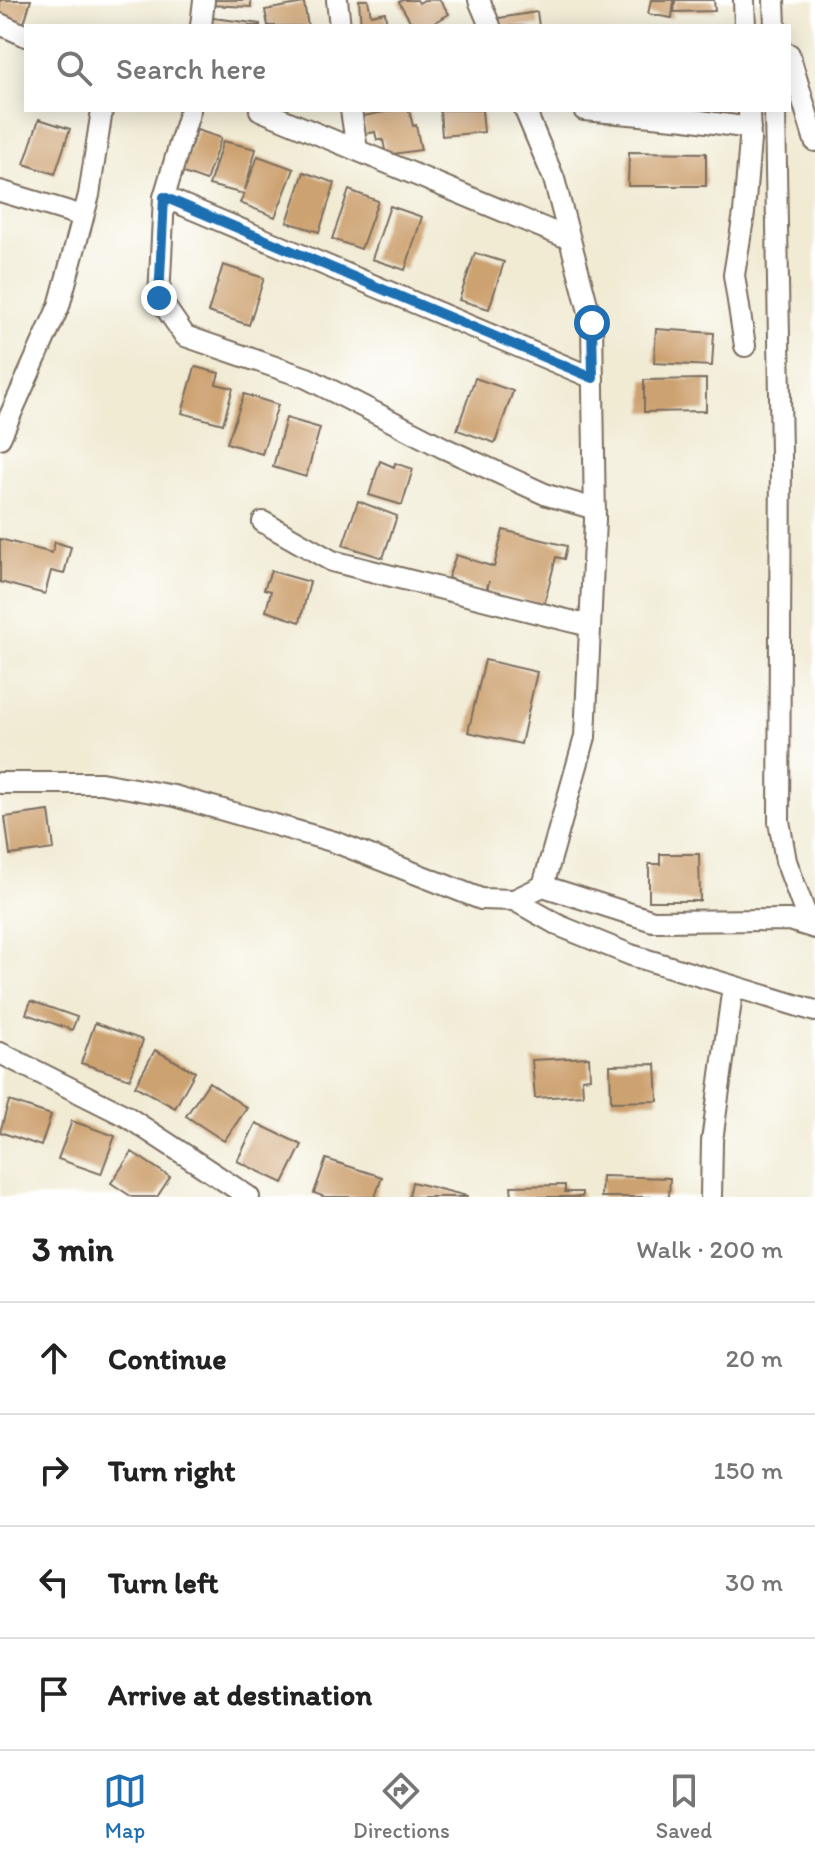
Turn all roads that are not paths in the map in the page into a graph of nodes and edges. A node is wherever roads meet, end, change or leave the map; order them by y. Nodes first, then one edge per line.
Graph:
1 (204, 0) edge
2 (337, 0) edge
3 (479, 0) edge
4 (744, 0) edge
5 (0, 24) edge
6 (201, 24) edge
7 (340, 24) edge
8 (489, 24) edge
9 (745, 24) edge
10 (24, 35) edge
11 (791, 61) edge
12 (102, 112) edge
13 (189, 112) edge
14 (265, 112) edge
15 (351, 112) edge
16 (526, 112) edge
17 (607, 112) edge
18 (775, 112) edge
19 (749, 119) edge
20 (815, 141) edge
21 (357, 150) junction
22 (0, 191) edge
23 (164, 197) junction
24 (83, 216) junction
25 (570, 239) junction
26 (745, 346) dead end
27 (593, 378) junction
28 (0, 438) edge
29 (595, 509) junction
30 (263, 522) dead end
31 (590, 626) junction
32 (0, 783) edge
33 (543, 886) junction
34 (514, 900) junction
35 (812, 927) edge
36 (733, 986) junction
37 (815, 1011) edge
38 (0, 1053) edge
39 (249, 1197) edge
40 (711, 1197) edge

1 - 6 street
2 - 7 street
3 - 8 street
4 - 9 street
5 - 10 street
11 - 20 street
12 - 24 street
13 - 23 street
14 - 21 street
15 - 21 street
16 - 25 street
17 - 19 street
18 - 35 street
19 - 26 street
21 - 25 street
22 - 24 street
23 - 27 street
23 - 29 street
24 - 28 street
25 - 27 street
27 - 29 street
29 - 31 street
30 - 31 street
31 - 33 street
32 - 34 street
33 - 34 street
33 - 35 street
34 - 36 street
36 - 37 street
36 - 40 street
38 - 39 street

